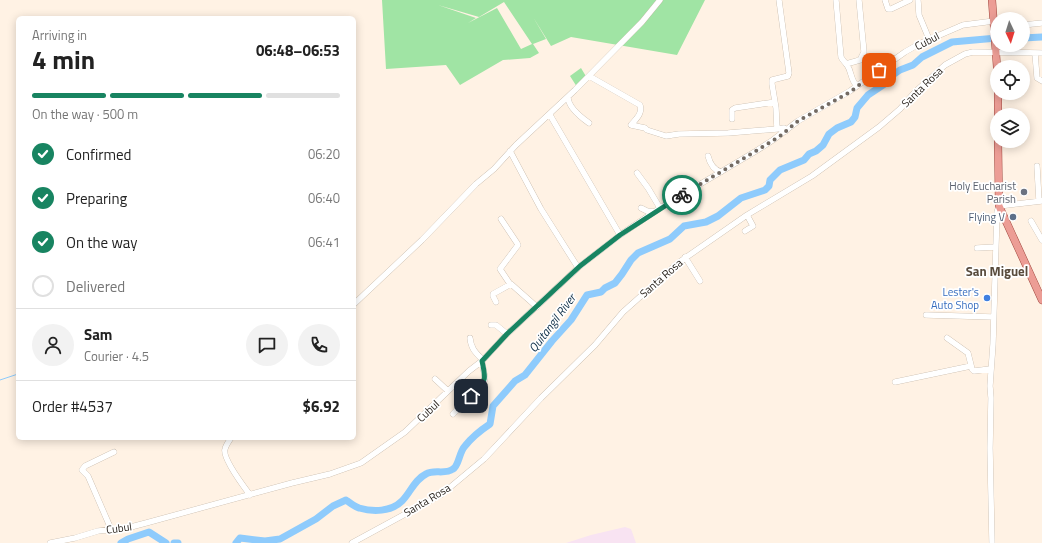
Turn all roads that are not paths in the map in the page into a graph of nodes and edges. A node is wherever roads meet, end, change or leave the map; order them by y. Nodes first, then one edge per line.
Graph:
1 (660, 0) edge
2 (779, 0) edge
3 (836, 0) edge
4 (859, 0) edge
5 (885, 0) edge
6 (910, 0) edge
7 (918, 0) edge
8 (992, 0) edge
9 (994, 12) edge
10 (990, 23) edge
11 (1042, 23) edge
12 (1030, 24) edge
13 (929, 39) junction
14 (1035, 53) junction
15 (1042, 53) edge
16 (997, 54) junction
17 (997, 60) edge
18 (846, 64) junction
19 (589, 76) junction
20 (1042, 81) edge
21 (857, 86) junction
22 (568, 97) junction
23 (775, 102) junction
24 (550, 115) junction
25 (732, 119) dead end
26 (589, 123) dead end
27 (777, 129) junction
28 (786, 131) junction
29 (998, 148) edge
30 (510, 151) junction
31 (708, 156) dead end
32 (1037, 166) dead end
33 (721, 172) junction
34 (637, 173) dead end
35 (1040, 201) edge
36 (999, 206) junction
37 (641, 208) dead end
38 (660, 208) junction
39 (654, 212) junction
40 (747, 215) junction
41 (501, 219) dead end
42 (1031, 220) dead end
43 (1039, 228) edge
44 (745, 231) dead end
45 (620, 235) junction
46 (1042, 240) edge
47 (995, 247) junction
48 (977, 248) dead end
49 (685, 258) junction
50 (580, 266) junction
51 (700, 281) dead end
52 (510, 284) junction
53 (1042, 300) edge
54 (356, 302) edge
55 (496, 302) dead end
56 (537, 307) junction
57 (926, 315) dead end
58 (993, 317) junction
59 (491, 325) dead end
60 (507, 334) junction
61 (470, 338) dead end
62 (947, 338) dead end
63 (483, 360) junction
64 (971, 366) junction
65 (990, 369) junction
66 (435, 379) dead end
67 (895, 382) dead end
68 (448, 391) junction
69 (453, 414) dead end
70 (230, 440) edge
71 (114, 452) dead end
72 (250, 495) junction
73 (110, 529) junction
74 (50, 543) edge
75 (352, 543) edge
76 (992, 543) edge

1 - 19 street
2 - 23 street
3 - 18 street
4 - 18 street
5 - 6 street
7 - 13 street
8 - 9 main road
10 - 13 street, Cubul
11 - 12 street
13 - 21 street, Cubul
14 - 15 street, Santa Rosa
14 - 16 street, Santa Rosa
14 - 20 street
16 - 17 main road
16 - 40 street, Santa Rosa
18 - 21 street
19 - 22 street
19 - 27 street
21 - 28 street, Cubul
22 - 24 street
22 - 26 street
23 - 25 street
23 - 27 street
24 - 30 street
24 - 45 street
27 - 28 street
28 - 33 street, Cubul
29 - 36 main road
30 - 50 street
30 - 54 street
31 - 33 street
32 - 35 street
33 - 38 street, Cubul
34 - 38 street
35 - 36 street
36 - 47 street
36 - 53 main road
37 - 39 street
38 - 39 street, Cubul
39 - 45 street, Cubul
40 - 44 street
40 - 49 street, Santa Rosa
41 - 52 street
42 - 43 street
43 - 46 street
45 - 50 street, Cubul
47 - 48 street
47 - 58 street
49 - 51 street
49 - 75 street, Santa Rosa
50 - 56 street, Cubul
52 - 55 street
52 - 56 street
56 - 60 street, Cubul
57 - 58 street
58 - 65 street
59 - 60 street
60 - 63 street, Cubul
61 - 63 street
62 - 64 street
63 - 68 street, Cubul
63 - 69 street
64 - 65 street
64 - 67 street
65 - 76 street
66 - 68 street
68 - 72 street, Cubul
70 - 72 street
71 - 73 street
72 - 73 street, Cubul
73 - 74 street, Cubul

